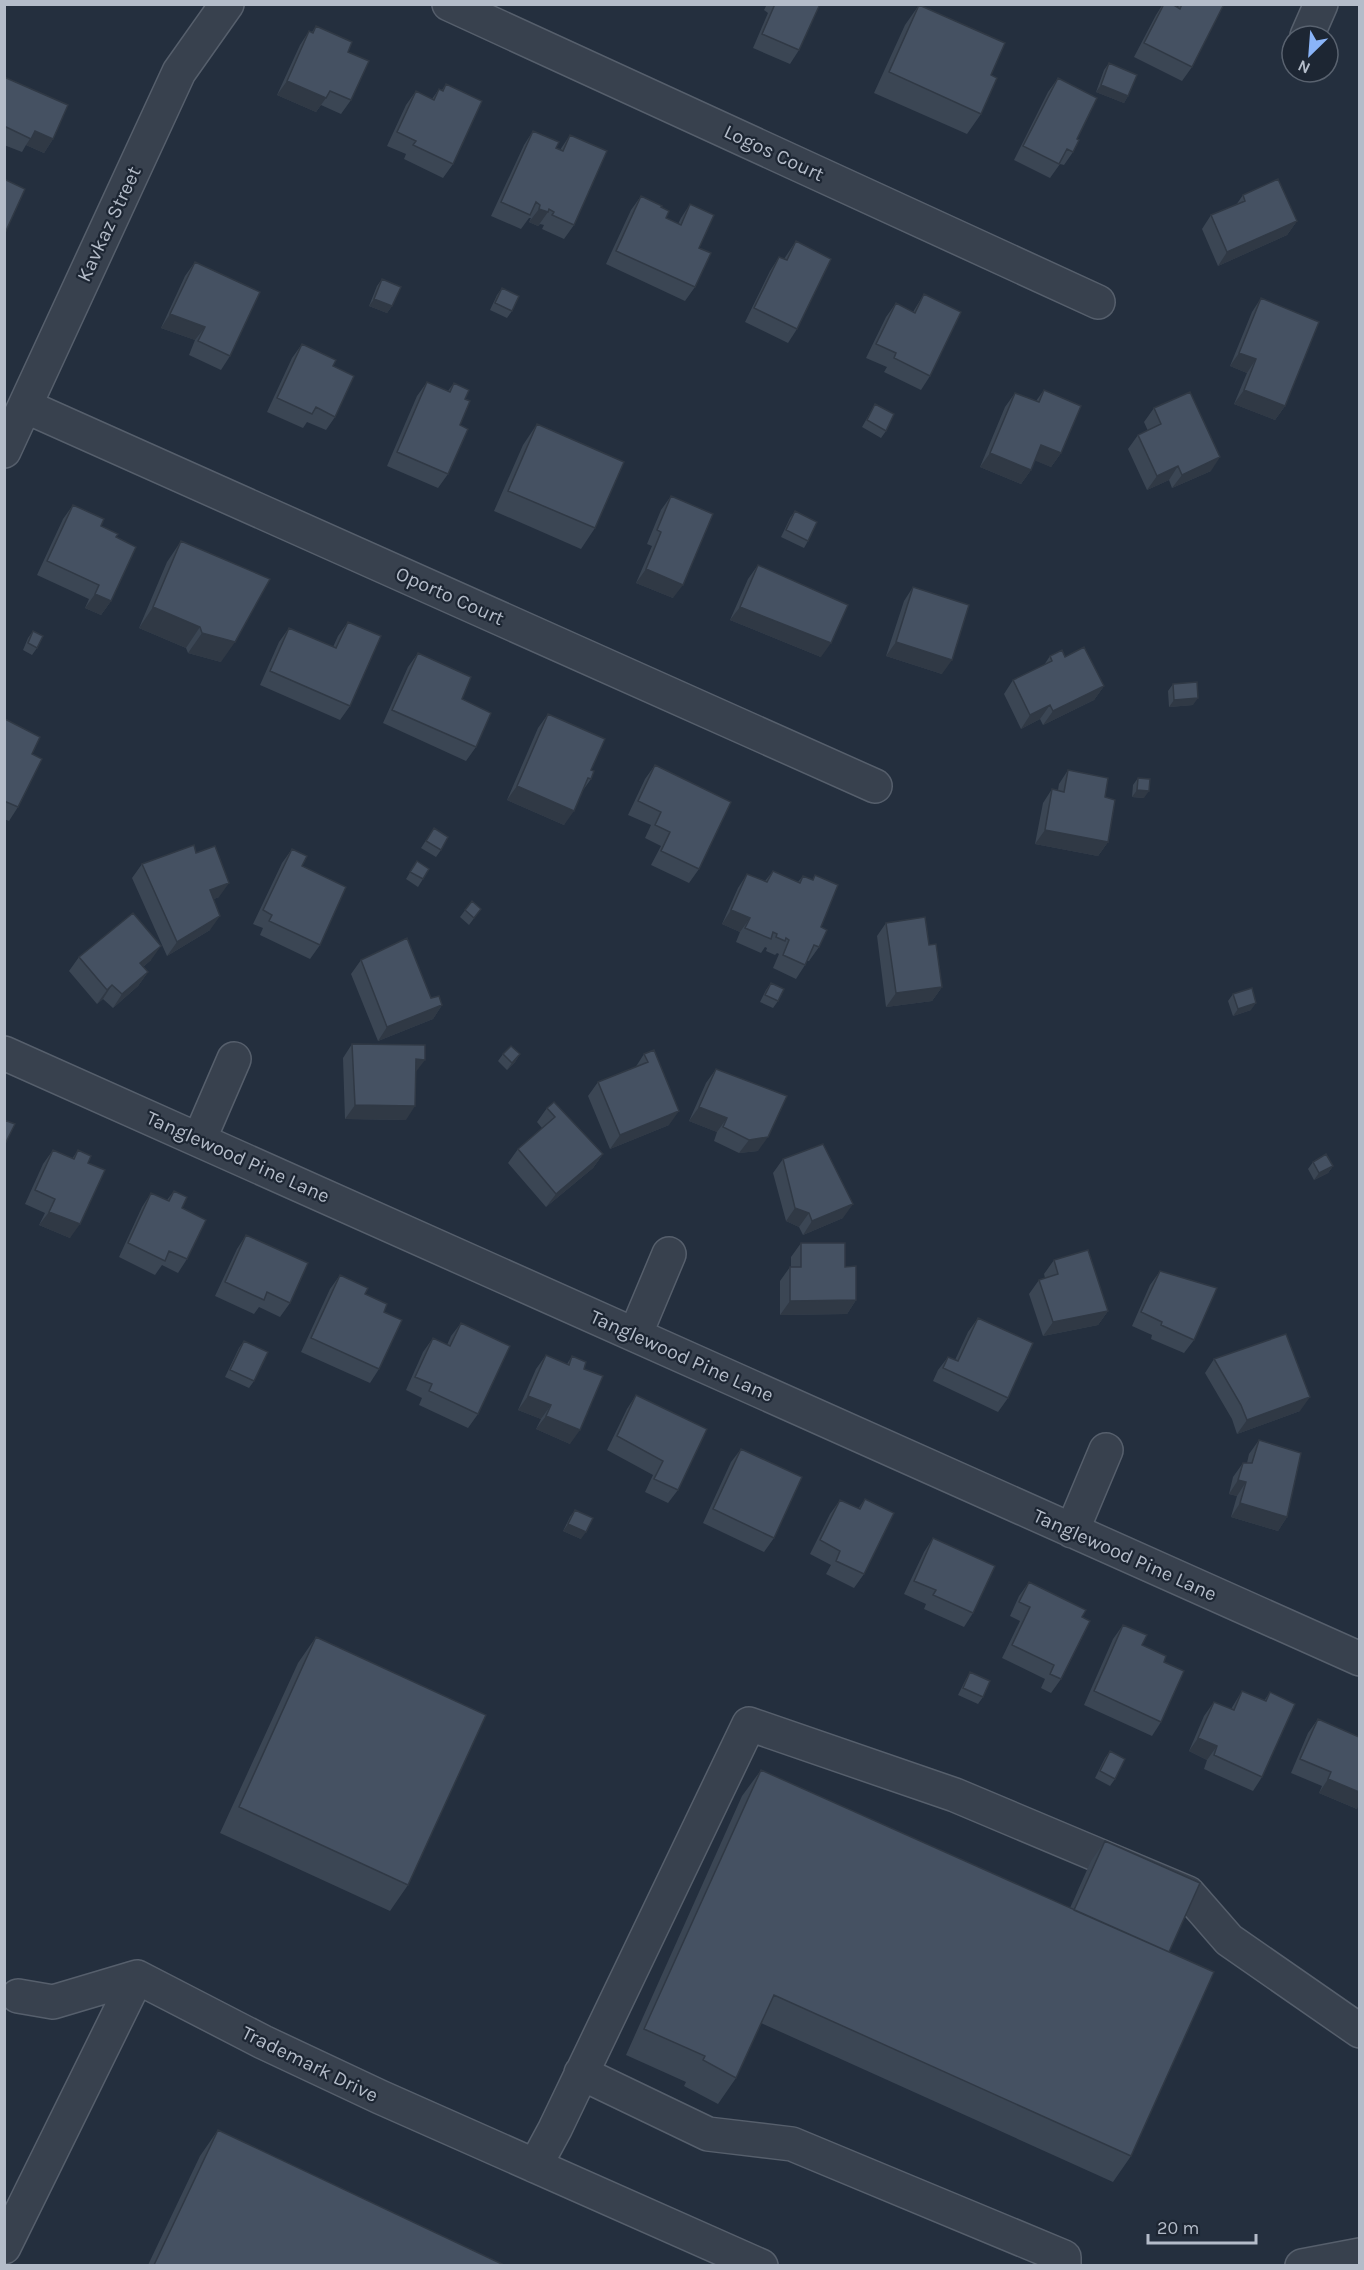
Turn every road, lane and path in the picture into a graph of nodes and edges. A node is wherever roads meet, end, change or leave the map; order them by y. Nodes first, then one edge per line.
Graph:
1 (227, 4) edge
2 (449, 4) edge
3 (1321, 4) edge
4 (1312, 24) edge
5 (1098, 302) dead end
6 (25, 406) junction
7 (4, 451) edge
8 (875, 786) dead end
9 (4, 1053) edge
10 (234, 1059) dead end
11 (199, 1140) junction
12 (669, 1254) dead end
13 (635, 1335) junction
14 (1106, 1450) dead end
15 (1072, 1531) junction
16 (1359, 1659) edge
17 (137, 1977) junction
18 (18, 1996) dead end
19 (1359, 2031) edge
20 (582, 2073) junction
21 (535, 2166) junction
22 (4, 2247) edge
23 (1359, 2255) edge
24 (754, 2264) edge
25 (1064, 2265) edge
26 (1302, 2265) edge

1 - 6 street, Kavkaz Street
2 - 5 street, Logos Court
3 - 4 street
6 - 7 street, Kavkaz Street
6 - 8 street, Oporto Court
9 - 11 street, Tanglewood Pine Lane
10 - 11 street
11 - 13 street, Tanglewood Pine Lane
12 - 13 street
13 - 15 street, Tanglewood Pine Lane
14 - 15 street
15 - 16 street, Tanglewood Pine Lane
17 - 18 street
17 - 21 street, Trademark Drive
17 - 22 street
19 - 20 street
20 - 21 street
20 - 25 street
21 - 24 street, Trademark Drive
23 - 26 street

